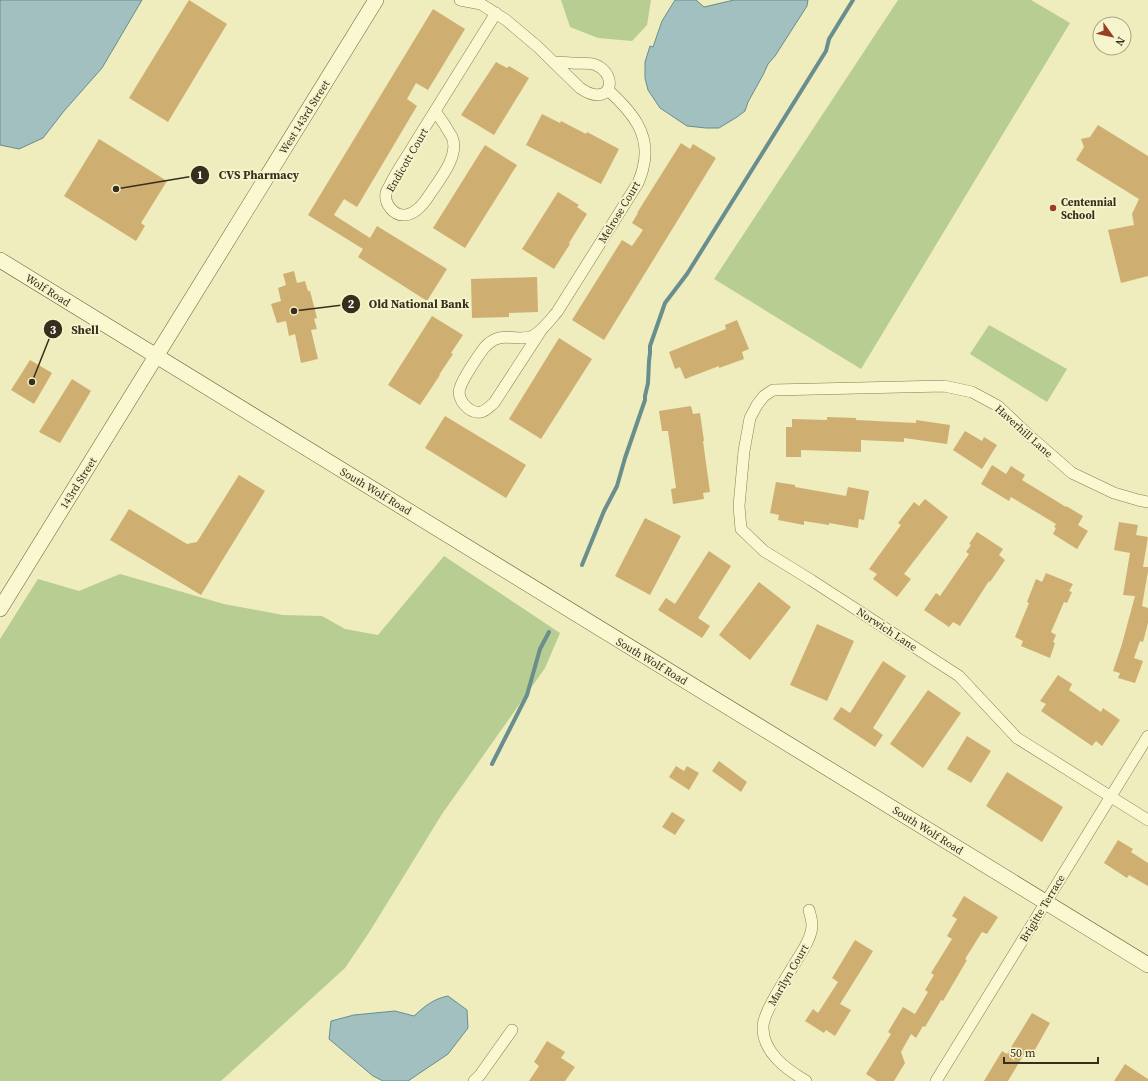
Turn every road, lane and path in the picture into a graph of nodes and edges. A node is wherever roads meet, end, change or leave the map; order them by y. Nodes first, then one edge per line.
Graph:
1 (376, 0) edge
2 (460, 0) edge
3 (480, 2) edge
4 (496, 13) junction
5 (553, 62) junction
6 (608, 90) junction
7 (435, 111) junction
8 (0, 260) edge
9 (542, 329) junction
10 (156, 357) junction
11 (773, 390) joint
12 (1148, 502) edge
13 (0, 609) edge
14 (1148, 736) edge
15 (1110, 797) junction
16 (1148, 820) edge
17 (1046, 902) junction
18 (809, 910) dead end
19 (1148, 965) edge
20 (512, 1030) dead end
21 (474, 1081) edge
22 (806, 1081) edge
23 (936, 1081) edge

1 - 10 main road, West 143rd Street
2 - 3 street
3 - 4 street
4 - 5 street
4 - 7 street, Endicott Court
5 - 6 street
5 - 6 street
6 - 9 street, Melrose Court
7 - 7 street, Endicott Court
8 - 10 main road, Wolf Road
9 - 9 street, Melrose Court
10 - 13 main road, 143rd Street
10 - 17 main road, South Wolf Road
11 - 12 street, Haverhill Lane
11 - 15 street, Norwich Lane
14 - 15 street, Brigitte Terrace
15 - 16 street, Norwich Lane
15 - 17 street, Brigitte Terrace
17 - 19 main road, South Wolf Road
17 - 23 street, Brigitte Terrace
18 - 22 street, Marilyn Court
20 - 21 street

